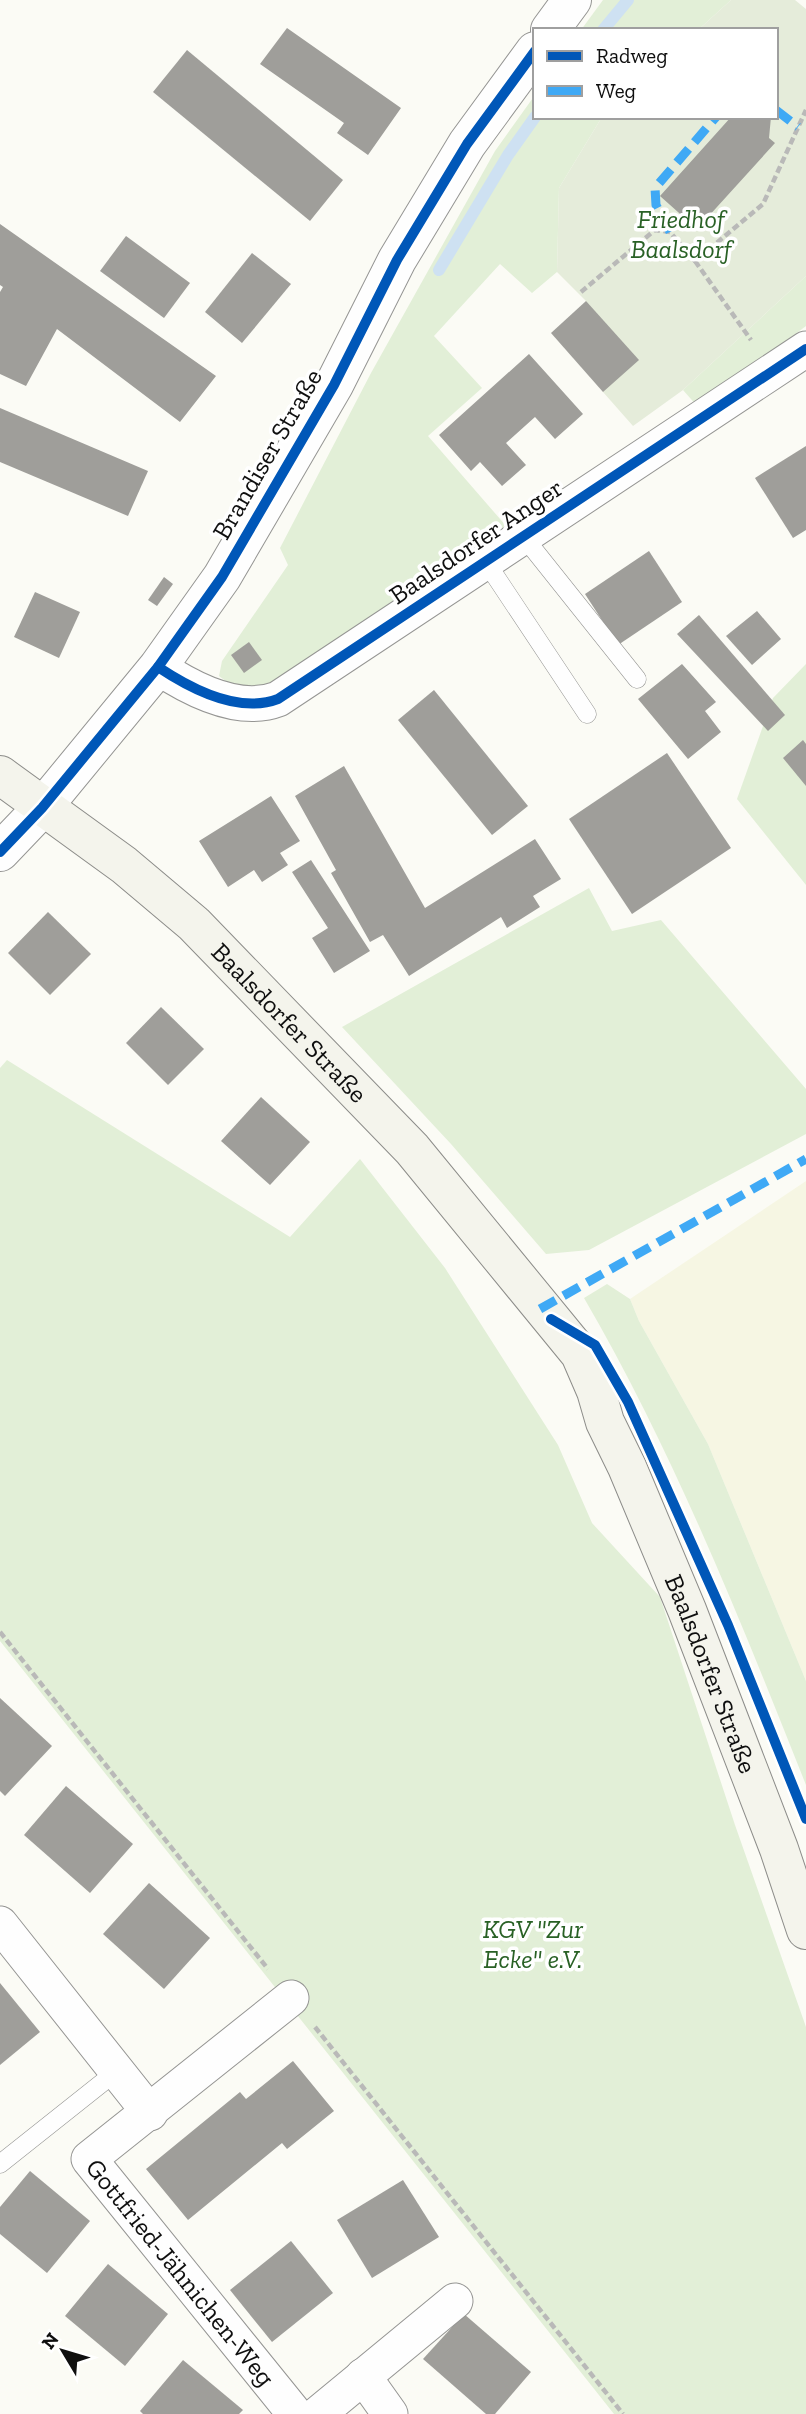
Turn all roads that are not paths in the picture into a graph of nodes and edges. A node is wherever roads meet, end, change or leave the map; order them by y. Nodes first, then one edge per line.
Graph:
1 (572, 0) edge
2 (551, 28) edge
3 (533, 54) edge
4 (806, 349) edge
5 (523, 536) junction
6 (486, 562) junction
7 (158, 667) junction
8 (637, 679) dead end
9 (587, 714) dead end
10 (0, 775) edge
11 (41, 808) junction
12 (0, 852) edge
13 (0, 1924) edge
14 (806, 1930) edge
15 (291, 1998) dead end
16 (117, 2071) junction
17 (150, 2113) junction
18 (0, 2164) edge
19 (455, 2301) dead end
20 (363, 2376) junction
21 (295, 2414) edge
22 (318, 2414) edge
23 (390, 2414) edge

1 - 2 street
3 - 7 street, Brandiser Straße
4 - 5 street, Baalsdorfer Anger
5 - 6 street, Baalsdorfer Anger
5 - 8 lane
6 - 7 street, Baalsdorfer Anger
6 - 9 lane
7 - 11 street, Brandiser Straße
10 - 11 main road, Baalsdorfer Straße
11 - 12 street, Brandiser Straße
11 - 14 main road, Baalsdorfer Straße
13 - 16 street
15 - 17 street, Gottfried-Jähnichen-Weg
16 - 17 street
16 - 18 lane
17 - 21 street, Gottfried-Jähnichen-Weg
19 - 20 street
20 - 22 street
20 - 23 street

